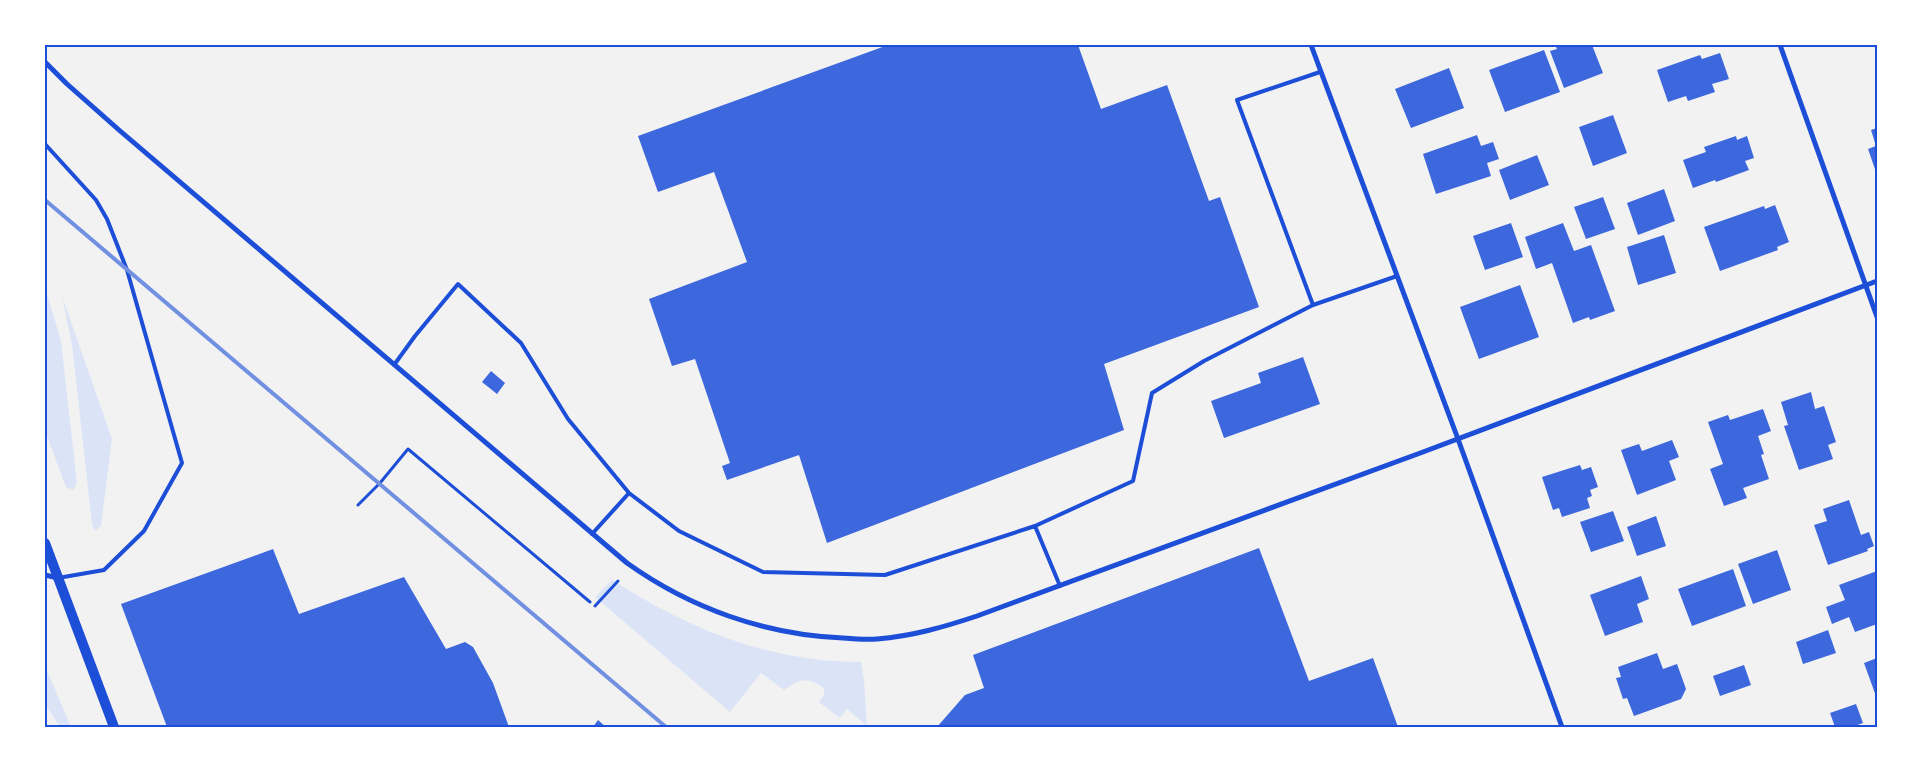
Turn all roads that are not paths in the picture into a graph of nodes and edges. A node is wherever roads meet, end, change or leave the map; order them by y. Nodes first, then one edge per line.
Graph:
1 (1311, 45) edge
2 (1780, 45) edge
3 (45, 62) edge
4 (1320, 72) junction
5 (45, 144) edge
6 (1397, 276) junction
7 (1877, 281) edge
8 (1865, 285) junction
9 (1313, 305) junction
10 (1877, 317) edge
11 (394, 365) junction
12 (1458, 439) junction
13 (628, 493) junction
14 (1035, 526) junction
15 (592, 534) junction
16 (45, 543) edge
17 (45, 575) edge
18 (58, 578) junction
19 (1060, 586) junction
20 (114, 727) edge
21 (1562, 727) edge

1 - 4 street
2 - 8 street
3 - 11 street
4 - 6 street
4 - 9 lane
5 - 18 lane
6 - 9 lane
6 - 12 street
7 - 8 street
8 - 10 street
8 - 12 street
9 - 14 lane
11 - 13 lane
11 - 15 street
12 - 19 street
12 - 21 street
13 - 14 lane
13 - 15 lane
14 - 19 lane
15 - 19 street
16 - 18 main road
17 - 18 street
18 - 20 main road

